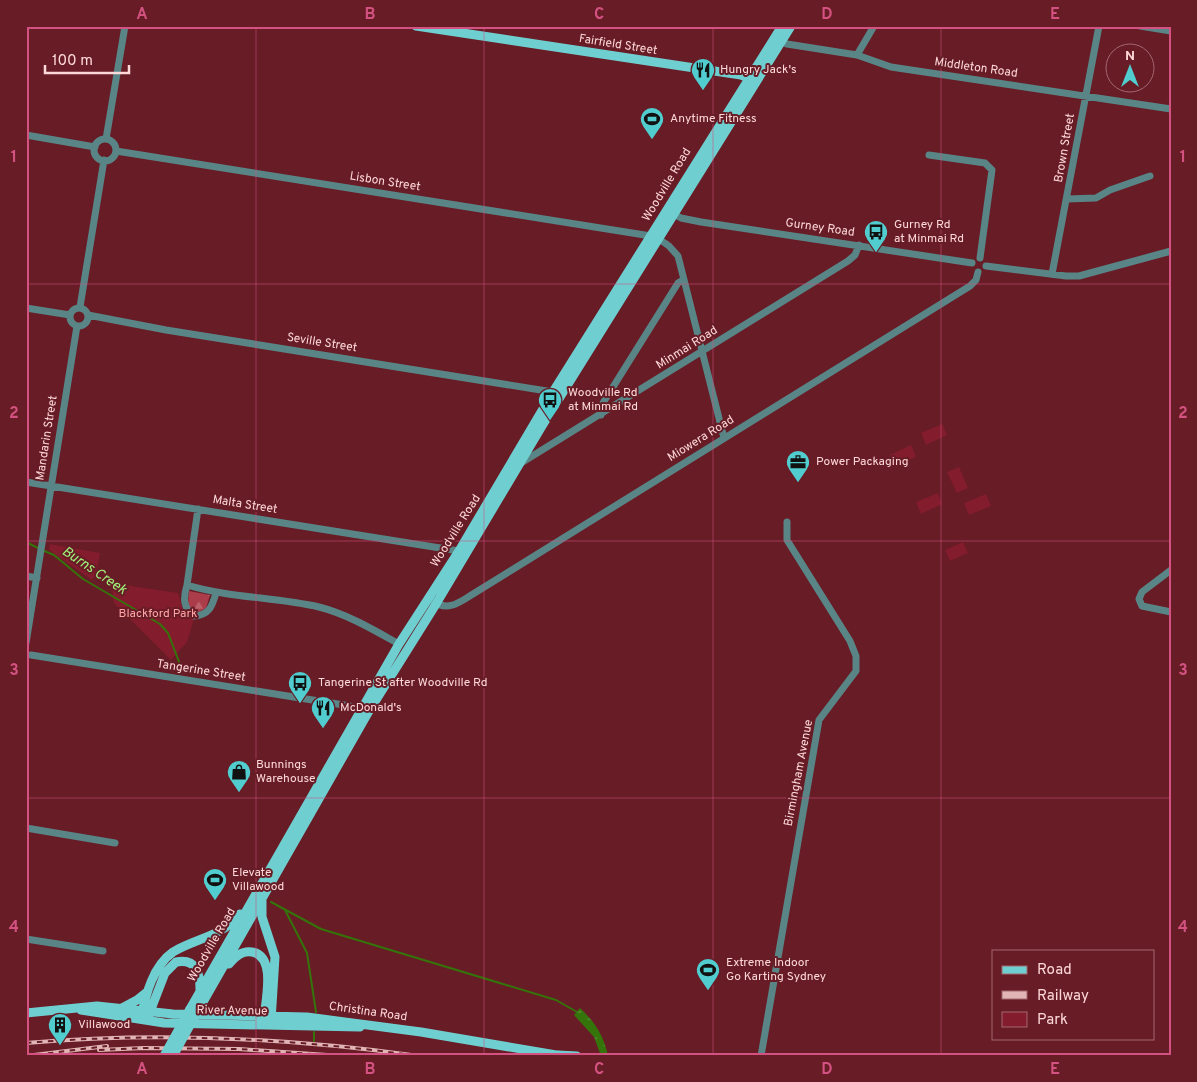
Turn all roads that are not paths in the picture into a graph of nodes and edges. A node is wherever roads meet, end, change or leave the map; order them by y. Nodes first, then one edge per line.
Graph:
1 (125, 26) edge
2 (416, 26) edge
3 (782, 26) edge
4 (790, 26) edge
5 (874, 26) edge
6 (1099, 26) edge
7 (1140, 26) edge
8 (1171, 31) edge
9 (781, 40) junction
10 (856, 55) junction
11 (752, 79) junction
12 (1087, 96) junction
13 (1171, 109) edge
14 (26, 135) edge
15 (106, 139) junction
16 (95, 146) junction
17 (116, 151) junction
18 (928, 155) dead end
19 (104, 160) junction
20 (1150, 176) dead end
21 (1068, 199) junction
22 (670, 212) junction
23 (655, 237) junction
24 (859, 245) junction
25 (1171, 251) edge
26 (980, 258) junction
27 (972, 263) junction
28 (986, 266) junction
29 (978, 272) junction
30 (1052, 274) junction
31 (683, 280) junction
32 (80, 307) junction
33 (26, 308) edge
34 (70, 315) junction
35 (88, 315) junction
36 (77, 326) junction
37 (703, 351) junction
38 (554, 392) junction
39 (601, 415) junction
40 (724, 438) junction
41 (520, 464) junction
42 (26, 482) edge
43 (51, 486) junction
44 (198, 509) junction
45 (787, 522) dead end
46 (459, 551) junction
47 (1171, 570) edge
48 (26, 576) edge
49 (37, 578) junction
50 (187, 585) junction
51 (216, 593) junction
52 (428, 597) junction
53 (436, 604) junction
54 (1171, 612) edge
55 (26, 643) edge
56 (399, 644) junction
57 (28, 654) edge
58 (364, 712) junction
59 (26, 828) edge
60 (115, 842) dead end
61 (259, 896) junction
62 (26, 939) edge
63 (103, 951) dead end
64 (219, 974) junction
65 (157, 991) junction
66 (200, 991) junction
67 (146, 992) junction
68 (122, 1008) junction
69 (79, 1009) junction
70 (194, 1009) junction
71 (26, 1013) edge
72 (173, 1014) junction
73 (145, 1016) junction
74 (267, 1019) junction
75 (560, 1055) edge
76 (164, 1056) edge
77 (173, 1056) edge
78 (577, 1056) edge
79 (761, 1056) edge

1 - 15 street
2 - 11 main road, Fairfield Street
3 - 11 main road, Woodville Road
4 - 9 main road, Woodville Road
5 - 10 street
6 - 12 street, Brown Street
7 - 8 street
9 - 10 street, Middleton Road
9 - 11 main road, Woodville Road
10 - 12 street, Middleton Road
11 - 22 main road, Woodville Road
12 - 13 street, Middleton Road
12 - 21 street, Brown Street
14 - 16 street
15 - 16 street
15 - 17 street
16 - 19 street
17 - 19 street
17 - 23 street, Lisbon Street
18 - 26 street
19 - 32 street
20 - 21 street
21 - 30 street, Brown Street
22 - 23 main road, Woodville Road
22 - 24 street, Gurney Road
23 - 31 street
23 - 38 main road, Woodville Road
23 - 41 main road, Woodville Road
24 - 27 street, Gurney Road
24 - 37 street, Minmai Road
25 - 30 street
26 - 27 street
26 - 28 street
27 - 29 street
28 - 29 street
28 - 30 street
29 - 40 street, Miowera Road
31 - 37 street
31 - 39 street
32 - 34 street
32 - 35 street
33 - 34 street
34 - 36 street
35 - 36 street
35 - 38 street, Seville Street
36 - 43 street, Mandarin Street
37 - 39 street, Minmai Road
37 - 40 street
38 - 46 main road, Woodville Road
39 - 41 street, Minmai Road
40 - 53 street, Miowera Road
41 - 53 main road, Woodville Road
42 - 43 street, Malta Street
43 - 44 street, Malta Street
43 - 49 street, Mandarin Street
44 - 46 street, Malta Street
44 - 50 street
45 - 79 street, Birmingham Avenue
46 - 52 main road, Woodville Road
47 - 54 street
48 - 49 street
49 - 55 street, Mandarin Street
50 - 51 street
50 - 51 street
51 - 56 street
52 - 53 street
52 - 56 main road, Woodville Road
53 - 58 main road, Woodville Road
56 - 58 main road, Woodville Road
57 - 58 street, Tangerine Street
58 - 61 main road, Woodville Road
59 - 60 street
61 - 64 main road, Woodville Road
61 - 66 main road, Woodville Road
61 - 67 main road
61 - 74 main road
62 - 63 street
64 - 70 main road, Woodville Road
64 - 74 main road
65 - 66 main road
65 - 72 main road
65 - 73 main road
66 - 70 main road, Woodville Road
67 - 68 main road
67 - 73 main road
68 - 69 main road, River Avenue
68 - 73 main road, River Avenue
69 - 71 main road, River Avenue
69 - 73 main road, River Avenue
70 - 76 main road, Woodville Road, bridge
70 - 77 main road, Woodville Road, bridge
72 - 73 main road, River Avenue
72 - 74 main road, Christina Road
73 - 74 main road, River Avenue
74 - 75 main road, Christina Road
75 - 78 main road, Christina Road

